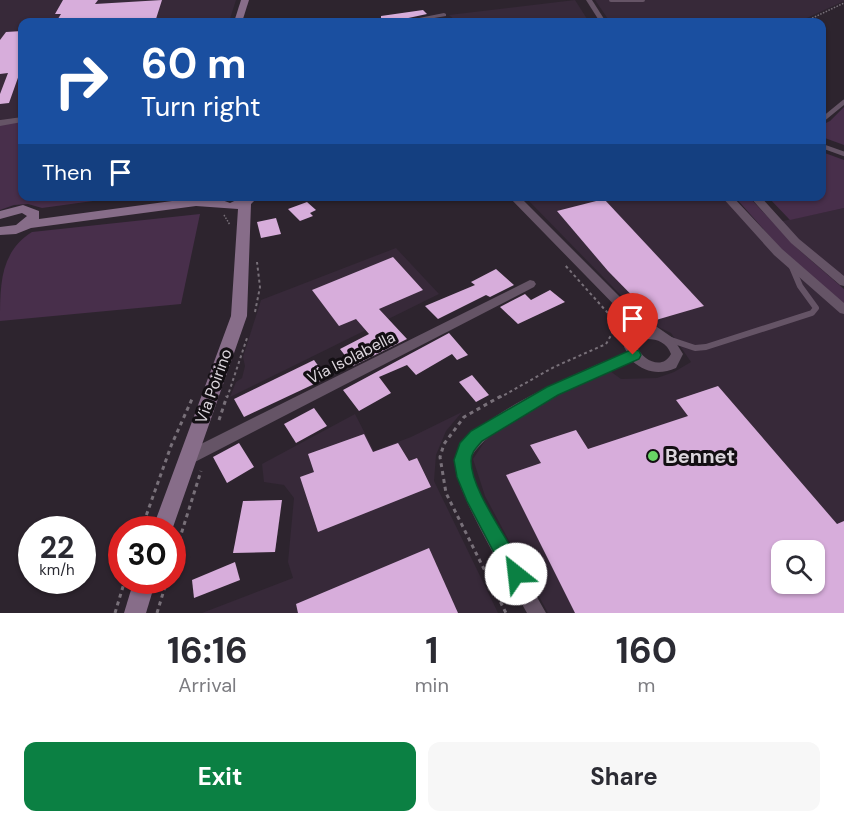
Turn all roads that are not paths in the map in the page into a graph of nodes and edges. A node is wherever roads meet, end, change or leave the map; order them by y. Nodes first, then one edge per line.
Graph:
1 (245, 0) edge
2 (589, 0) edge
3 (611, 0) edge
4 (643, 0) edge
5 (592, 9) junction
6 (444, 15) dead end
7 (239, 18) edge
8 (426, 18) edge
9 (595, 18) edge
10 (600, 18) edge
11 (844, 102) edge
12 (826, 117) edge
13 (18, 121) edge
14 (0, 123) edge
15 (826, 147) edge
16 (844, 154) edge
17 (159, 201) edge
18 (241, 201) edge
19 (251, 201) edge
20 (518, 201) edge
21 (731, 201) edge
22 (759, 201) edge
23 (220, 205) edge
24 (0, 215) edge
25 (31, 219) junction
26 (0, 231) edge
27 (241, 239) junction
28 (791, 264) junction
29 (844, 282) edge
30 (530, 284) dead end
31 (844, 310) edge
32 (630, 314) junction
33 (662, 337) junction
34 (634, 339) junction
35 (633, 355) junction
36 (186, 459) junction
37 (167, 516) edge
38 (141, 594) edge
39 (135, 613) edge
40 (537, 613) edge

1 - 7 main road
2 - 5 street
3 - 4 lane
5 - 9 street
5 - 10 street
6 - 8 street
11 - 12 lane
13 - 14 street
15 - 16 lane
17 - 25 main road
18 - 23 main road
19 - 27 main road, Via Poirino
20 - 32 street
21 - 28 street
22 - 29 street
23 - 25 main road
23 - 27 main road, Via Poirino
24 - 25 main road
25 - 26 main road
27 - 36 main road, Via Poirino
28 - 31 street
28 - 33 lane
30 - 36 street, Via Isolabella
32 - 33 street
32 - 34 street
33 - 34 street
33 - 35 street
34 - 35 street
35 - 40 street
36 - 37 main road, Via Poirino
38 - 39 main road

